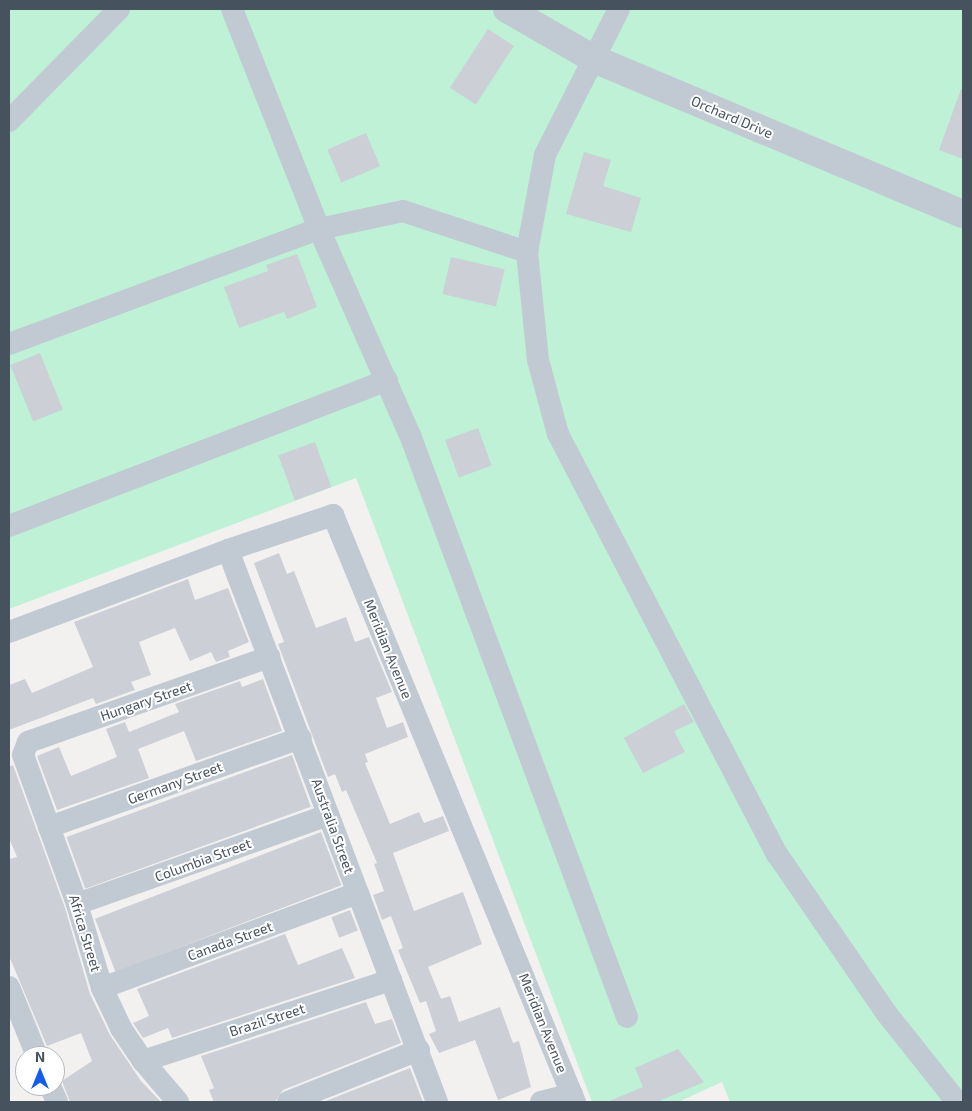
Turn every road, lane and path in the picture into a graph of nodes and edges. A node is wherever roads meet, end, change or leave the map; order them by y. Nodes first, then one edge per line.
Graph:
1 (119, 9) edge
2 (232, 9) edge
3 (507, 9) edge
4 (619, 9) edge
5 (594, 59) junction
6 (9, 121) edge
7 (963, 214) edge
8 (319, 229) junction
9 (527, 252) junction
10 (9, 344) edge
11 (387, 380) junction
12 (9, 526) edge
13 (228, 550) junction
14 (9, 632) edge
15 (270, 657) junction
16 (302, 738) junction
17 (24, 747) joint
18 (328, 815) junction
19 (49, 827) junction
20 (358, 893) junction
21 (77, 904) junction
22 (391, 980) junction
23 (9, 987) edge
24 (102, 988) junction
25 (627, 1017) dead end
26 (34, 1046) edge
27 (419, 1050) junction
28 (143, 1061) junction
29 (573, 1098) edge
30 (178, 1102) edge
31 (288, 1102) edge
32 (437, 1102) edge
33 (541, 1102) edge
34 (957, 1102) edge

1 - 6 street
2 - 8 street
3 - 5 street, Orchard Drive
4 - 5 street
5 - 7 street, Orchard Drive
5 - 9 street
8 - 9 street
8 - 10 street
8 - 11 street
9 - 34 street
11 - 12 street
11 - 25 street
13 - 14 street, Meridian Avenue
13 - 15 street, Australia Street
13 - 29 street, Meridian Avenue
15 - 16 street, Australia Street
15 - 17 street, Hungary Street
16 - 18 street, Australia Street
16 - 19 street, Germany Street
17 - 19 street, Africa Street
18 - 20 street, Australia Street
18 - 21 street, Columbia Street
19 - 21 street, Africa Street
20 - 22 street, Australia Street
20 - 24 street, Canada Street
21 - 24 street, Africa Street
22 - 27 street, Australia Street
22 - 28 street, Brazil Street
23 - 26 street
24 - 28 street, Africa Street
27 - 31 street
27 - 32 street, Australia Street
28 - 30 street, Africa Street
29 - 33 street

